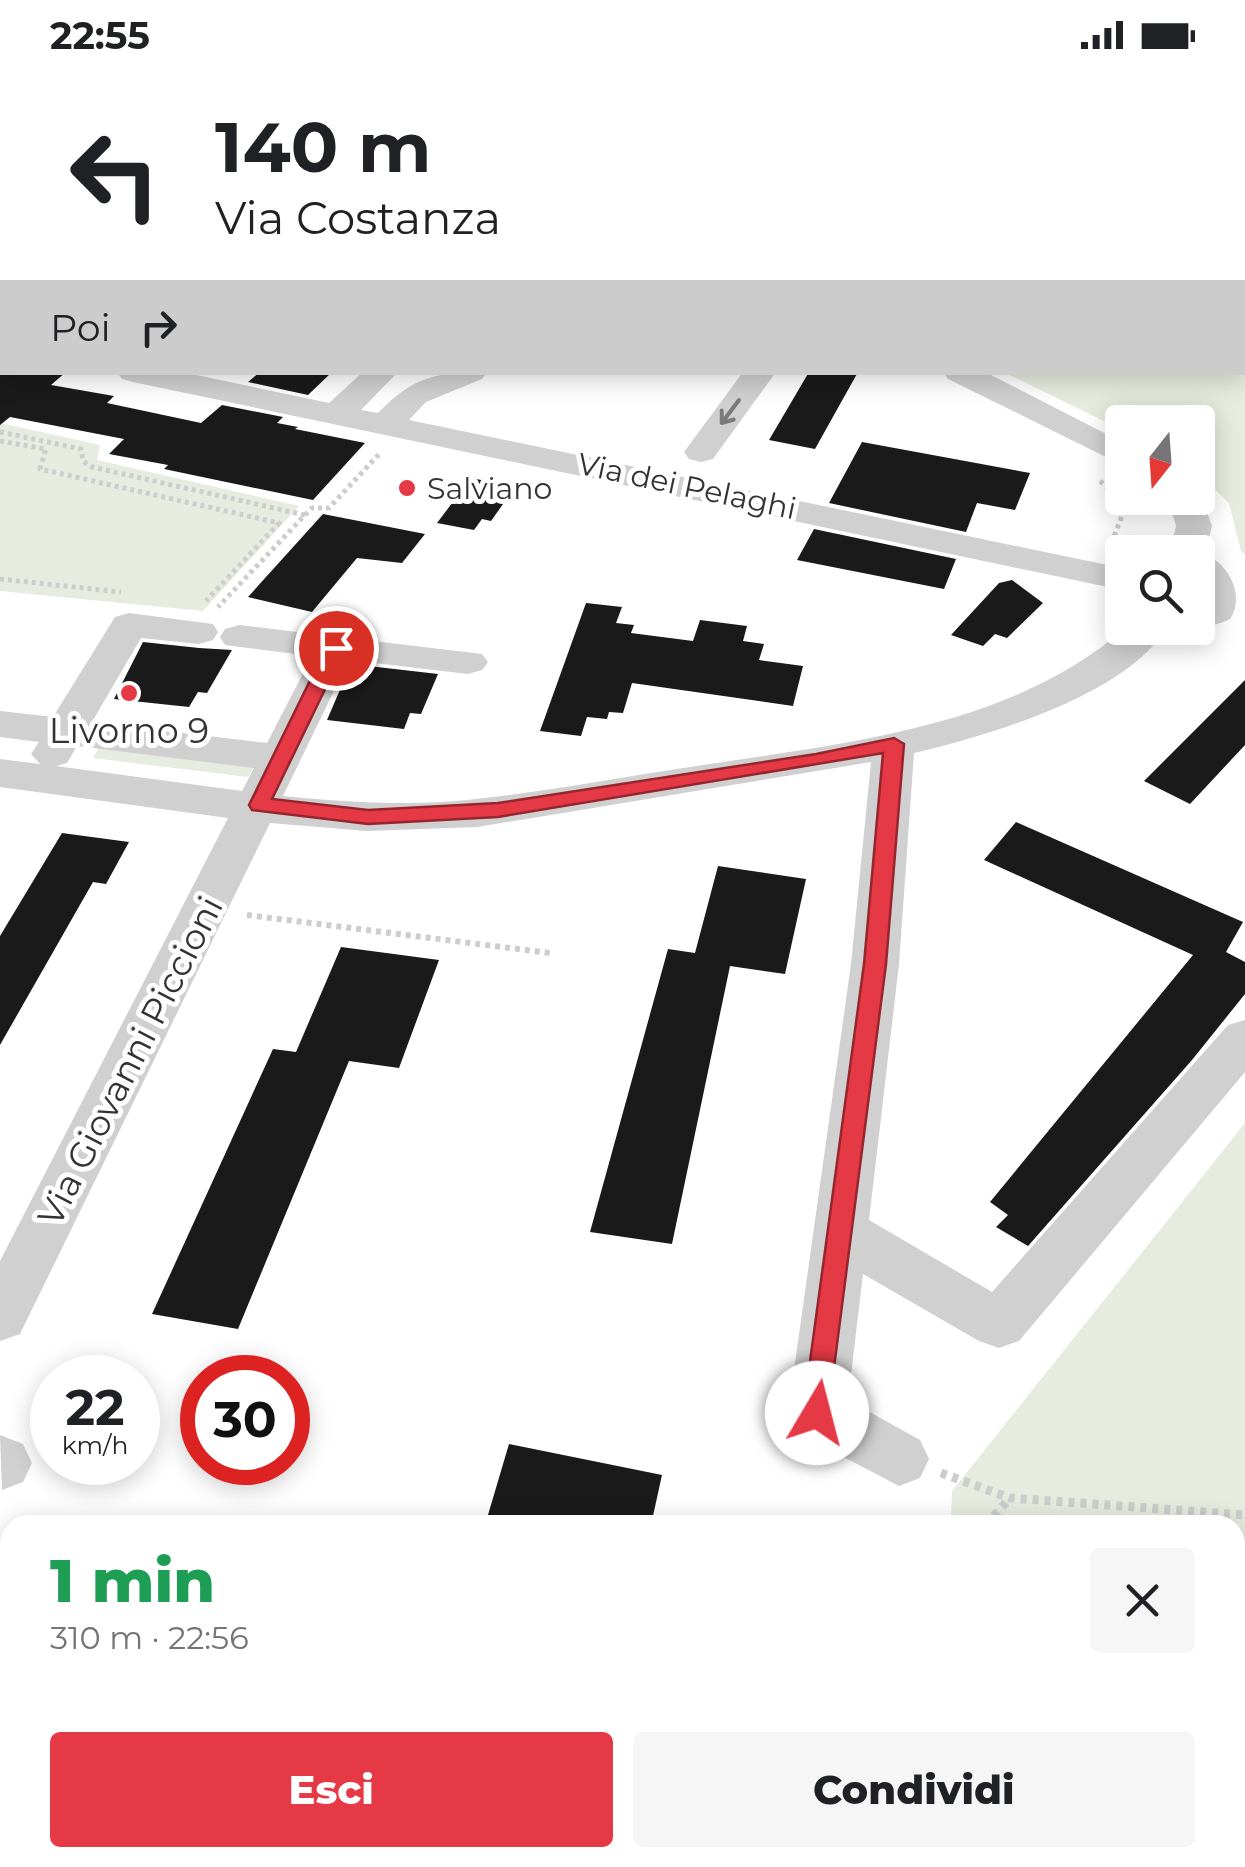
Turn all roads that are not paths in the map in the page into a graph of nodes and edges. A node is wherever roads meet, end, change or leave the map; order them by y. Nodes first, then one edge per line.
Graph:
1 (147, 375) edge
2 (378, 375) edge
3 (464, 375) edge
4 (758, 375) edge
5 (965, 375) edge
6 (331, 413) junction
7 (401, 427) junction
8 (1105, 446) edge
9 (701, 452) junction
10 (652, 479) junction
11 (711, 491) junction
12 (1215, 574) edge
13 (1105, 575) edge
14 (1224, 608) edge
15 (1128, 645) edge
16 (336, 648) junction
17 (468, 662) dead end
18 (0, 724) edge
19 (65, 732) junction
20 (894, 744) junction
21 (282, 758) junction
22 (19, 775) edge
23 (259, 805) junction
24 (1245, 1038) edge
25 (842, 1230) junction
26 (0, 1317) edge
27 (899, 1459) road end

1 - 6 street, Via dei Pelaghi
2 - 6 street
3 - 7 street
4 -> 9 street
5 - 8 street
6 - 7 street, Via dei Pelaghi
7 - 10 street, Via dei Pelaghi
9 - 10 street
9 - 11 street
10 - 11 street, Via dei Pelaghi
11 - 13 street, Via dei Pelaghi
12 - 14 street
15 - 20 street
16 - 17 street
16 - 19 street
16 - 21 street, Via Giovanni Piccioni
18 - 19 street
19 - 21 street
19 - 22 street
20 - 23 street
20 - 25 street
21 - 23 street, Via Giovanni Piccioni
22 - 23 street
23 - 26 street, Via Giovanni Piccioni
24 - 25 street
25 - 27 street

